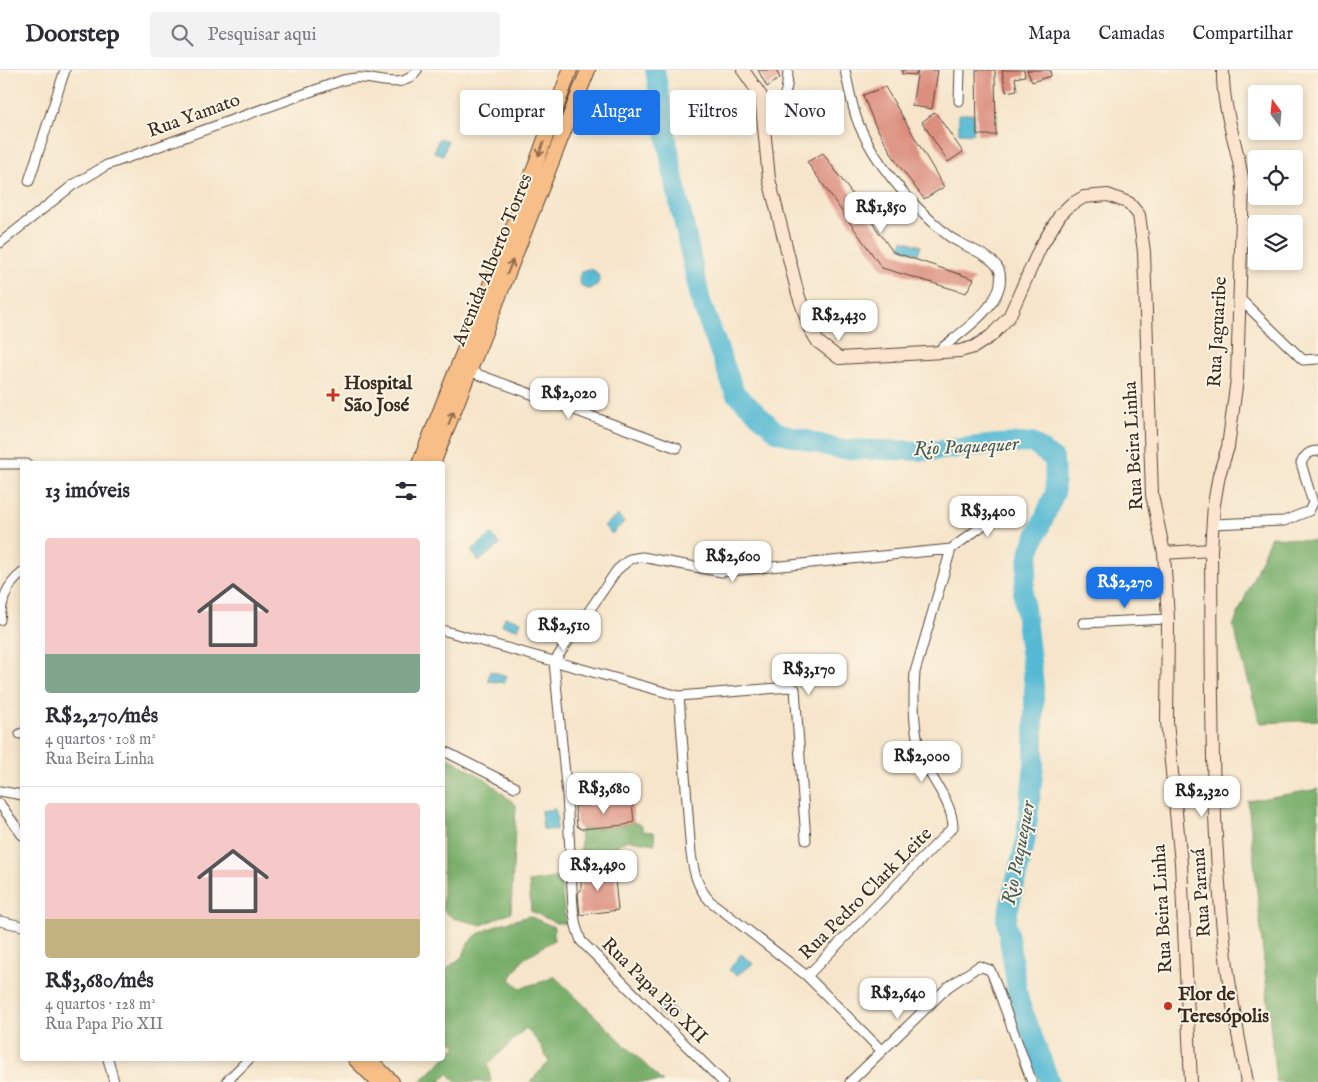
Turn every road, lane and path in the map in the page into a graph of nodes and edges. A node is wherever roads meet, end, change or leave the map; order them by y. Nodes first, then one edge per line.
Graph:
1 (65, 70) edge
2 (417, 70) edge
3 (570, 70) edge
4 (588, 70) edge
5 (743, 70) edge
6 (788, 70) edge
7 (845, 70) edge
8 (960, 70) edge
9 (1223, 70) edge
10 (959, 101) dead end
11 (764, 110) junction
12 (29, 181) dead end
13 (0, 243) edge
14 (1239, 298) junction
15 (935, 354) junction
16 (1318, 359) edge
17 (469, 371) junction
18 (678, 448) dead end
19 (1318, 451) edge
20 (419, 461) edge
21 (434, 461) edge
22 (0, 464) edge
23 (20, 464) edge
24 (1009, 506) dead end
25 (1213, 524) junction
26 (951, 549) junction
27 (1211, 550) junction
28 (1164, 552) junction
29 (20, 574) edge
30 (1168, 619) junction
31 (0, 620) edge
32 (1083, 623) dead end
33 (445, 631) edge
34 (554, 662) junction
35 (679, 696) junction
36 (445, 752) edge
37 (514, 787) dead end
38 (0, 791) edge
39 (20, 796) edge
40 (0, 804) edge
41 (20, 832) edge
42 (806, 840) dead end
43 (0, 921) edge
44 (20, 926) edge
45 (807, 976) junction
46 (882, 1051) junction
47 (109, 1061) edge
48 (247, 1061) edge
49 (357, 1061) edge
50 (371, 1061) edge
51 (114, 1082) edge
52 (226, 1082) edge
53 (378, 1082) edge
54 (392, 1082) edge
55 (723, 1082) edge
56 (850, 1082) edge
57 (1032, 1082) edge
58 (1191, 1082) edge
59 (1247, 1082) edge

1 - 12 street
2 - 13 street, Rua Yamato
3 -> 20 main road, Avenida Alberto Torres
17 -> 4 main road, Avenida Alberto Torres
5 - 11 street
6 - 11 street
7 - 15 street
8 - 10 street
9 - 14 street, Rua Jaguaribe
11 - 15 street
14 - 16 street
14 - 25 street, Rua Jaguaribe
15 - 28 street, Rua Beira Linha
17 - 18 street
21 -> 17 main road, Avenida Alberto Torres
19 - 25 street
22 - 23 street
24 - 26 street
25 - 27 street, Rua Jaguaribe
26 - 34 street
26 - 45 street, Rua Pedro Clark Leite
27 - 28 street
27 - 59 street, Rua Paraná
28 - 30 street, Rua Beira Linha
29 - 31 street
30 - 32 street
30 - 58 street, Rua Beira Linha
33 - 34 street
34 - 35 street
34 - 55 street, Rua Papa Pio XII
35 - 42 street
35 - 45 street
36 - 37 street
38 - 39 street
40 - 41 street
43 - 44 street
45 - 46 street
46 - 56 street
46 - 57 street
47 - 51 street
48 - 52 street
49 - 53 main road
50 - 54 main road

